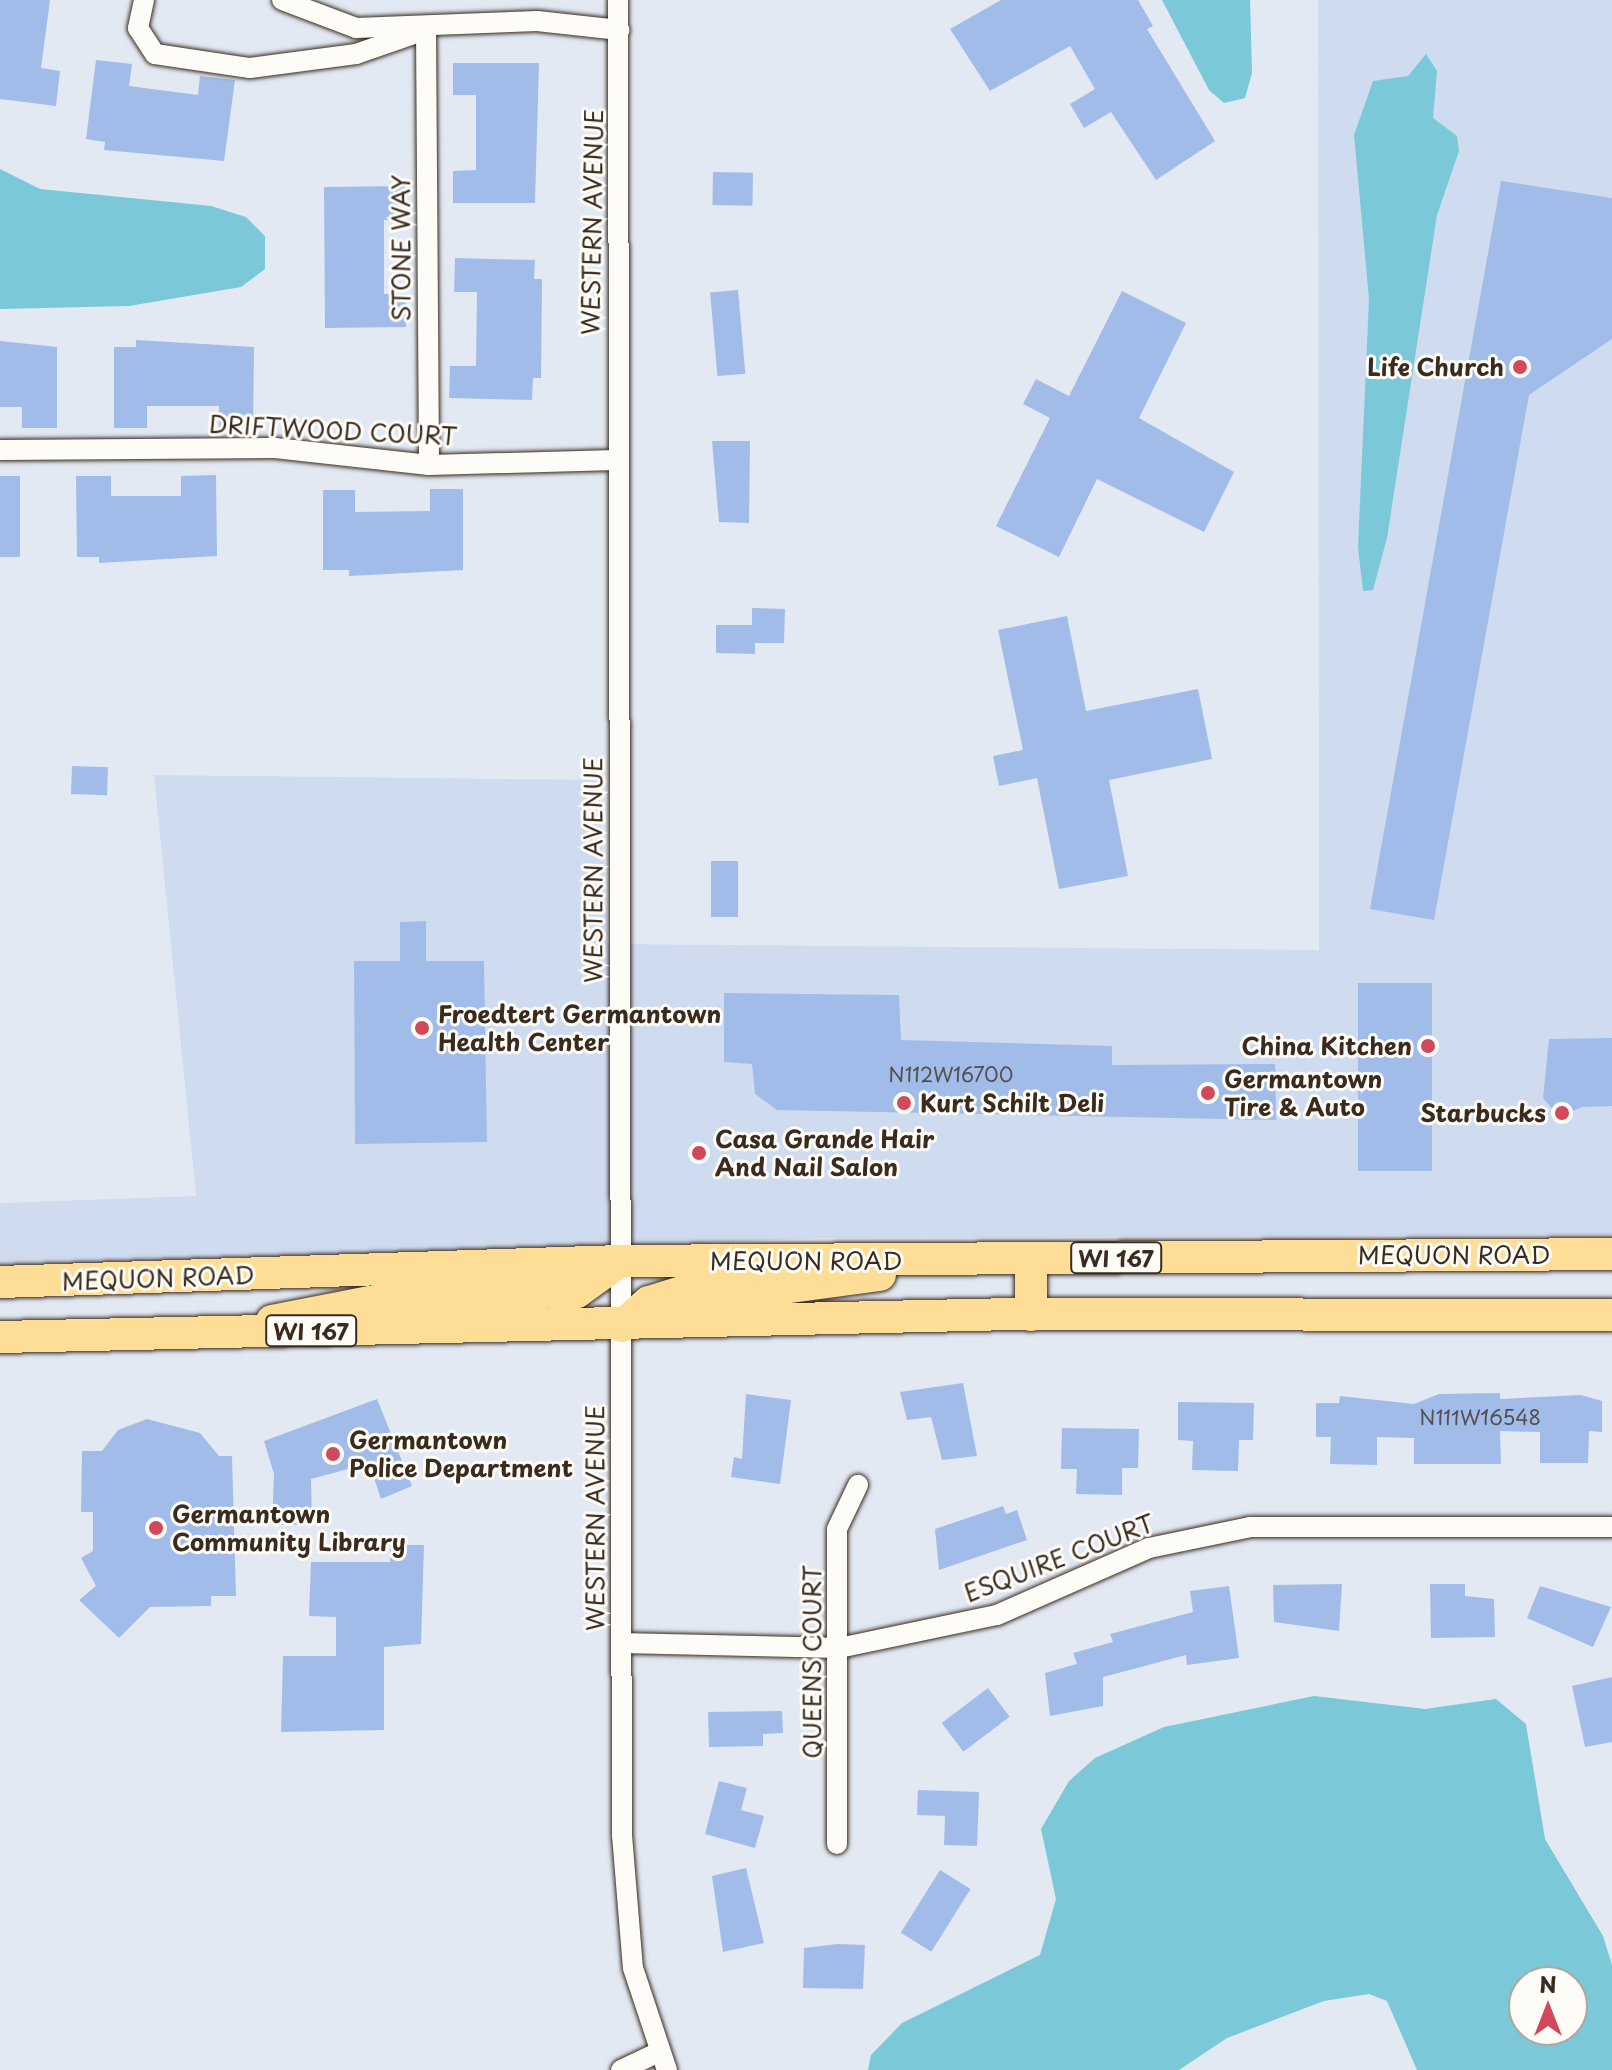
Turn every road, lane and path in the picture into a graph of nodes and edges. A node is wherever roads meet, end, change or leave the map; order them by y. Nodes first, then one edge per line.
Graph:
1 (144, 0) edge
2 (282, 0) edge
3 (618, 0) edge
4 (426, 30) junction
5 (620, 30) junction
6 (0, 450) edge
7 (616, 460) junction
8 (429, 465) junction
9 (1612, 1254) edge
10 (1031, 1259) junction
11 (620, 1261) junction
12 (933, 1261) junction
13 (0, 1282) edge
14 (1031, 1315) junction
15 (1612, 1315) edge
16 (622, 1326) junction
17 (239, 1333) junction
18 (0, 1337) edge
19 (858, 1485) dead end
20 (1612, 1527) edge
21 (621, 1643) junction
22 (839, 1648) junction
23 (837, 1844) dead end
24 (663, 2061) edge
25 (621, 2070) edge

1 - 4 street
2 - 4 street
3 - 5 street, WESTERN AVENUE
4 - 5 street
4 - 8 street, STONE WAY
5 - 7 street, WESTERN AVENUE
6 - 8 street, DRIFTWOOD COURT
7 - 8 street, DRIFTWOOD COURT
7 - 11 street, WESTERN AVENUE
9 - 10 main road, MEQUON ROAD / WI 167
10 - 12 main road, MEQUON ROAD / WI 167
10 - 14 main road
11 - 12 main road, MEQUON ROAD / WI 167
11 - 13 main road, MEQUON ROAD / WI 167
11 - 16 street, WESTERN AVENUE
11 - 17 main road
12 - 16 main road
14 - 15 main road, WI 167
14 - 16 main road, WI 167
16 - 17 main road, WI 167
16 - 21 street, WESTERN AVENUE
17 - 18 main road, WI 167
19 - 22 street, QUEENS COURT
20 - 22 street, ESQUIRE COURT
21 - 22 street, ESQUIRE COURT
21 - 24 street, WESTERN AVENUE
22 - 23 street, QUEENS COURT
24 - 25 street

